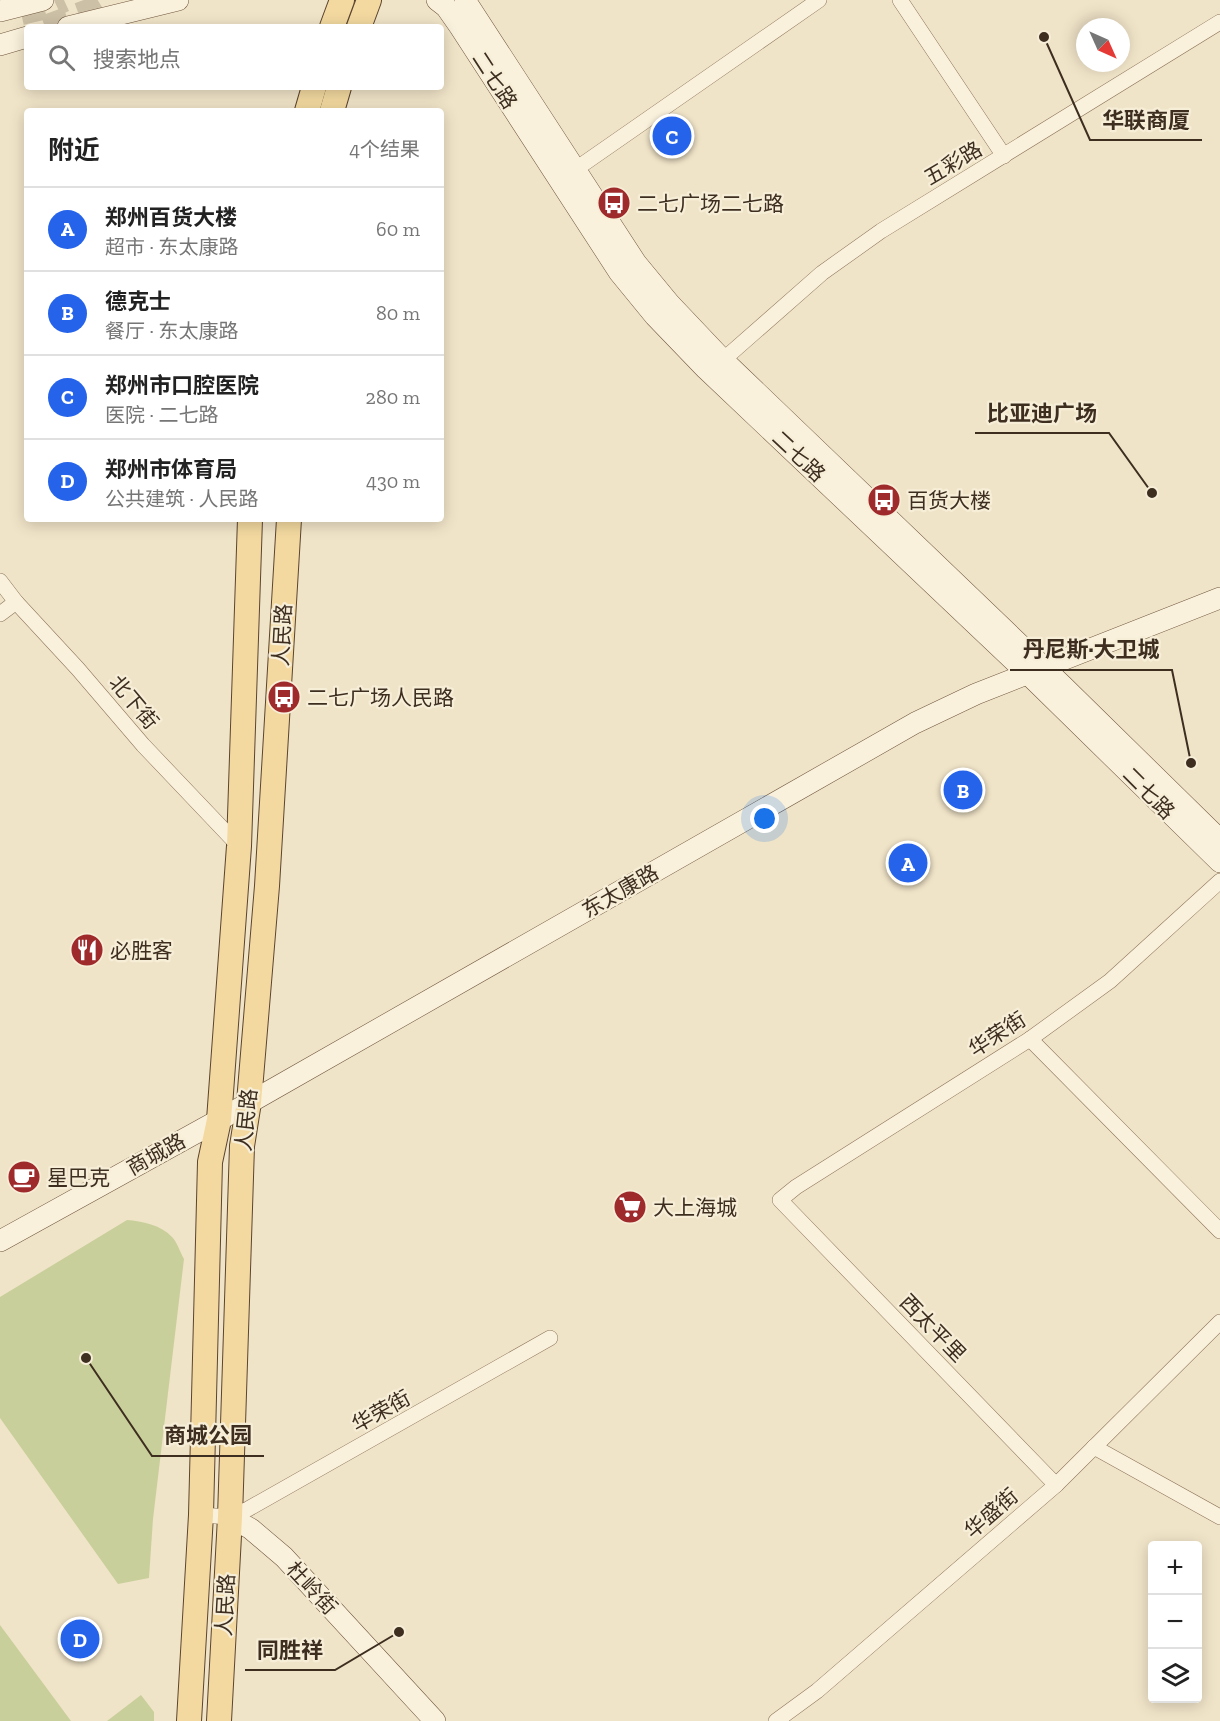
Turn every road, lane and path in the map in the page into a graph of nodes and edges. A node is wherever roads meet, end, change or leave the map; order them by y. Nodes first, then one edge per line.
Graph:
1 (43, 0) edge
2 (178, 0) edge
3 (342, 0) edge
4 (369, 0) edge
5 (437, 0) edge
6 (465, 0) edge
7 (819, 0) edge
8 (900, 0) edge
9 (0, 11) edge
10 (1220, 22) edge
11 (80, 24) edge
12 (333, 24) edge
13 (360, 24) edge
14 (24, 38) tunnel mouth
15 (0, 45) edge
16 (313, 90) edge
17 (338, 90) edge
18 (307, 108) edge
19 (333, 108) edge
20 (1004, 156) junction
21 (576, 169) junction
22 (723, 360) junction
23 (250, 522) edge
24 (289, 522) edge
25 (0, 582) edge
26 (1220, 598) edge
27 (16, 602) junction
28 (0, 614) edge
29 (1036, 671) junction
30 (1220, 840) edge
31 (239, 846) junction
32 (1220, 862) edge
33 (1220, 881) edge
34 (1029, 1039) junction
35 (249, 1102) junction
36 (219, 1120) junction
37 (780, 1200) joint
38 (1220, 1231) edge
39 (3, 1235) edge
40 (1220, 1322) edge
41 (550, 1338) dead end
42 (1094, 1447) junction
43 (1056, 1485) junction
44 (201, 1515) junction
45 (230, 1517) junction
46 (1220, 1517) edge
47 (189, 1721) edge
48 (219, 1721) edge
49 (435, 1721) edge
50 (776, 1721) edge

1 - 9 main road
2 - 11 main road
3 - 12 main road
4 - 13 main road
5 - 29 main road, 二七路
6 - 21 main road, 二七路
7 - 21 street
8 - 20 street
10 - 20 street, 五彩路
14 - 15 main road
16 - 18 main road
17 - 19 main road
20 - 22 street, 五彩路
21 - 22 main road, 二七路
22 - 29 main road, 二七路
23 - 31 main road, 人民路
24 - 35 main road, 人民路
25 - 27 street, 北下街
26 - 29 main road, 东太康路
27 - 28 street
27 - 31 street, 北下街
29 - 30 main road, 二七路
29 - 32 main road, 二七路
29 - 35 main road, 东太康路
31 - 36 main road, 人民路
33 - 34 street, 华荣街
34 - 37 street, 华荣街
34 - 38 street
35 - 36 main road, 东太康路
35 - 45 main road, 人民路
36 - 39 main road, 商城路
36 - 44 main road, 人民路
37 - 43 street, 西太平里
40 - 42 street, 华盛街
41 - 45 street, 华荣街
42 - 43 street, 华盛街
42 - 46 street
43 - 50 street, 华盛街
44 - 45 street
44 - 47 main road, 人民路
45 - 48 main road, 人民路
45 - 49 main road, 杜岭街

